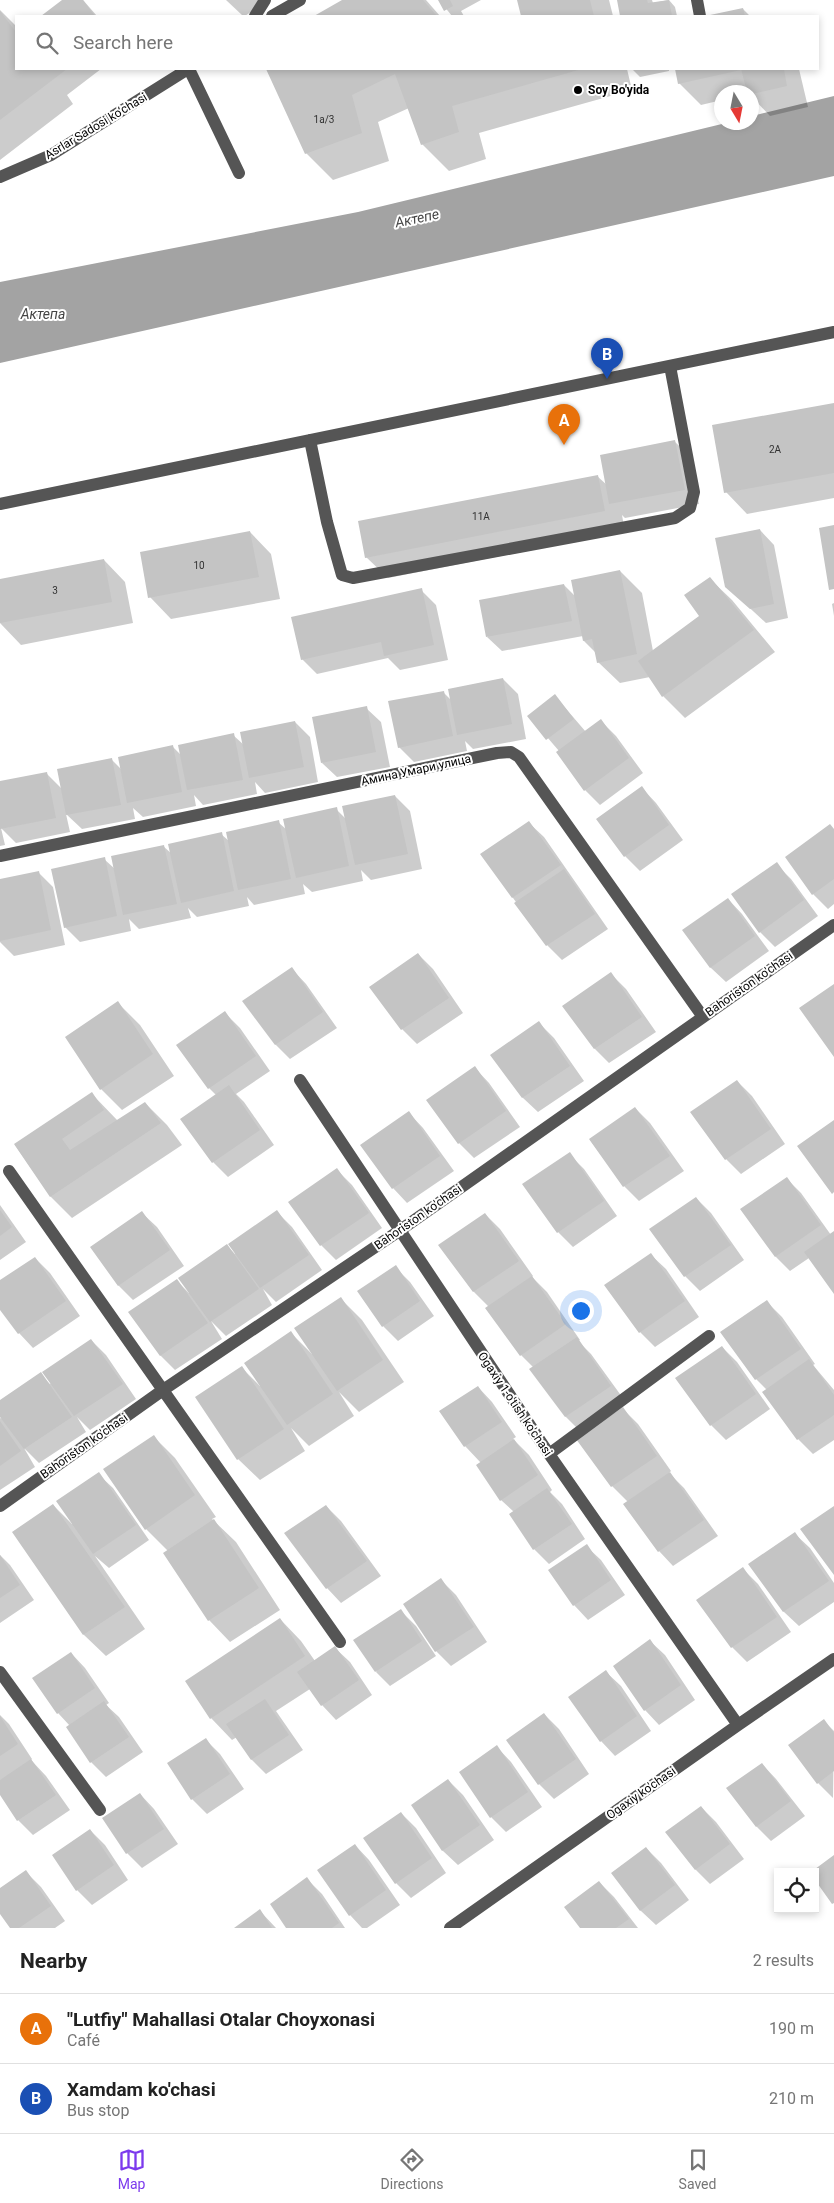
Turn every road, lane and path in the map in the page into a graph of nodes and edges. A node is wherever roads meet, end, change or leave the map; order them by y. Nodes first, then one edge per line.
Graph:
1 (264, 0) edge
2 (300, 0) edge
3 (697, 0) edge
4 (256, 15) edge
5 (274, 15) edge
6 (700, 15) edge
7 (187, 70) edge
8 (189, 70) edge
9 (239, 173) dead end
10 (0, 177) edge
11 (834, 332) edge
12 (670, 366) junction
13 (310, 440) junction
14 (0, 504) edge
15 (0, 856) edge
16 (834, 925) edge
17 (703, 1017) junction
18 (300, 1080) dead end
19 (9, 1171) dead end
20 (399, 1231) junction
21 (709, 1336) dead end
22 (163, 1390) junction
23 (549, 1454) junction
24 (0, 1506) edge
25 (340, 1642) dead end
26 (834, 1659) edge
27 (0, 1672) edge
28 (738, 1725) junction
29 (100, 1810) dead end
30 (450, 1928) edge

1 - 4 street
2 - 5 street
3 - 6 street
7 - 10 street, Asrlar Sadosi ko‘chasi
8 - 9 street
11 - 12 street
12 - 13 street
12 - 13 street
13 - 14 street
15 - 17 street, Амина Умари улица
16 - 17 street, Bahoriston ko'chasi
17 - 20 street, Bahoriston ko'chasi
18 - 20 street, Ogaxiy 1-o'tish ko'chasi
19 - 22 street
20 - 22 street, Bahoriston ko'chasi
20 - 23 street, Ogaxiy 1-o'tish ko'chasi
21 - 23 street
22 - 24 street, Bahoriston ko'chasi
22 - 25 street
23 - 28 street, Ogaxiy 1-o'tish ko'chasi
26 - 28 street, Ogaxiy ko'chasi
27 - 29 street
28 - 30 street, Ogaxiy ko'chasi

